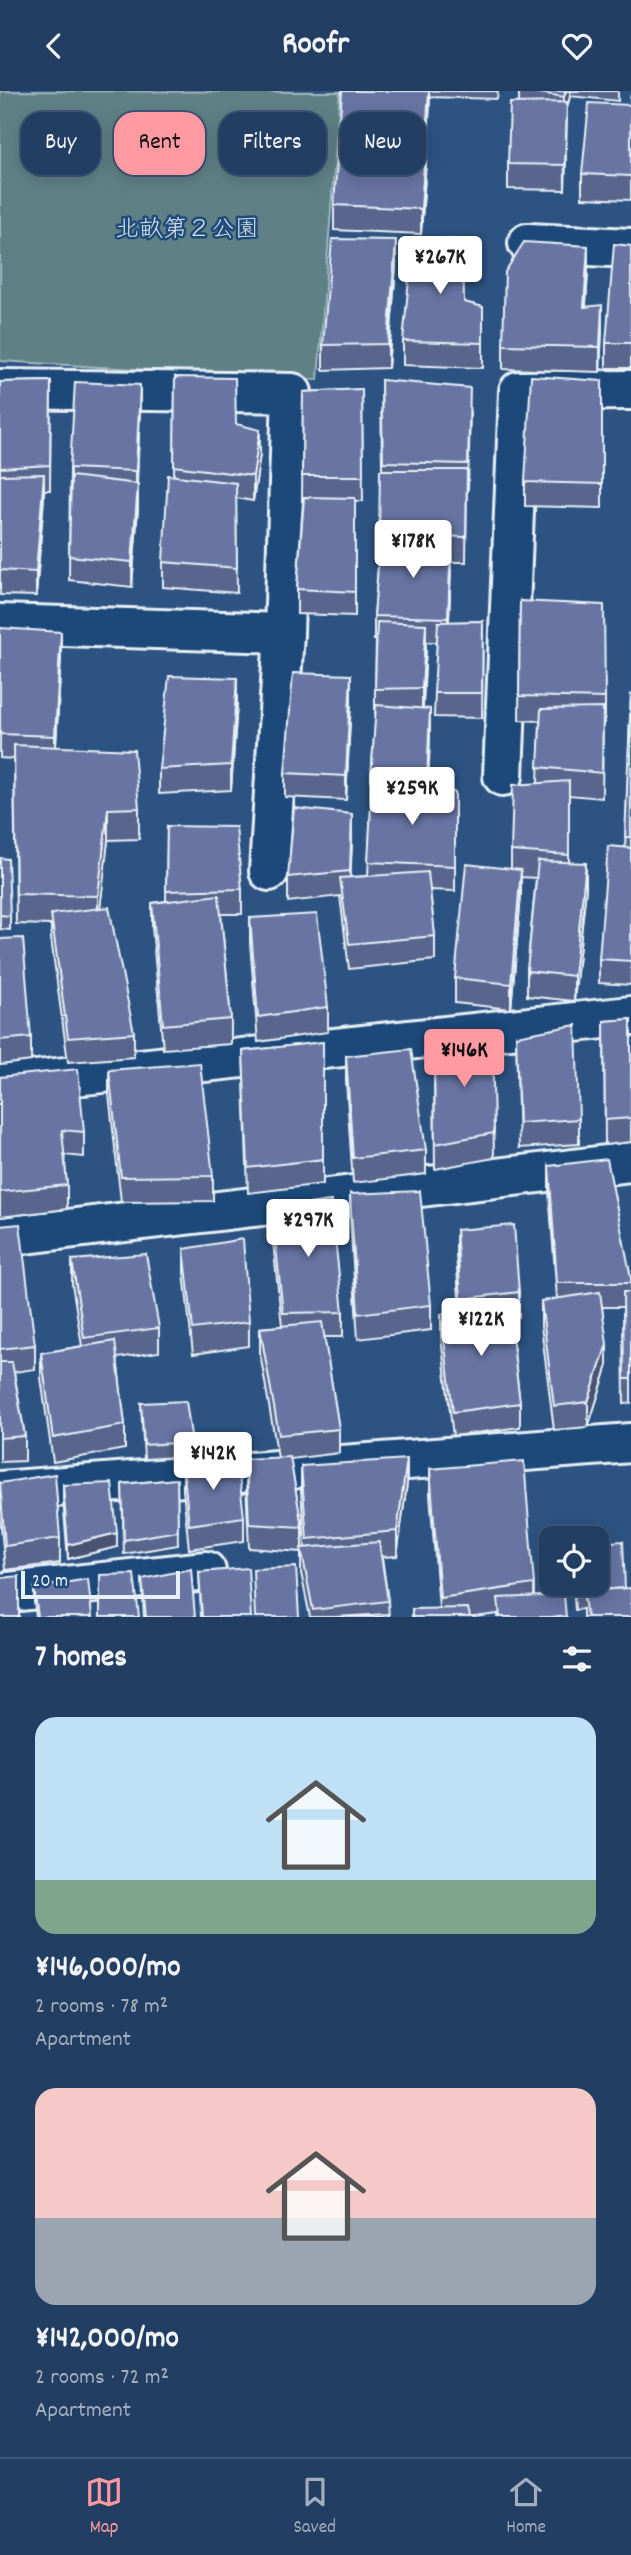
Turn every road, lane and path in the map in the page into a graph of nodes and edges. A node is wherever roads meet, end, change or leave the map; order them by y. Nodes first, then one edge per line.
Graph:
1 (528, 243) edge
2 (631, 249) edge
3 (0, 389) edge
4 (631, 390) edge
5 (0, 624) edge
6 (284, 632) junction
7 (503, 776) dead end
8 (269, 871) dead end
9 (631, 1016) edge
10 (0, 1084) edge
11 (631, 1163) edge
12 (0, 1237) edge
13 (631, 1443) edge
14 (0, 1491) edge
15 (206, 1571) edge
16 (0, 1593) edge

1 - 2 street
3 - 6 street
4 - 7 street
5 - 6 street
6 - 8 street
9 - 10 street
11 - 12 street
13 - 14 street
15 - 16 street

